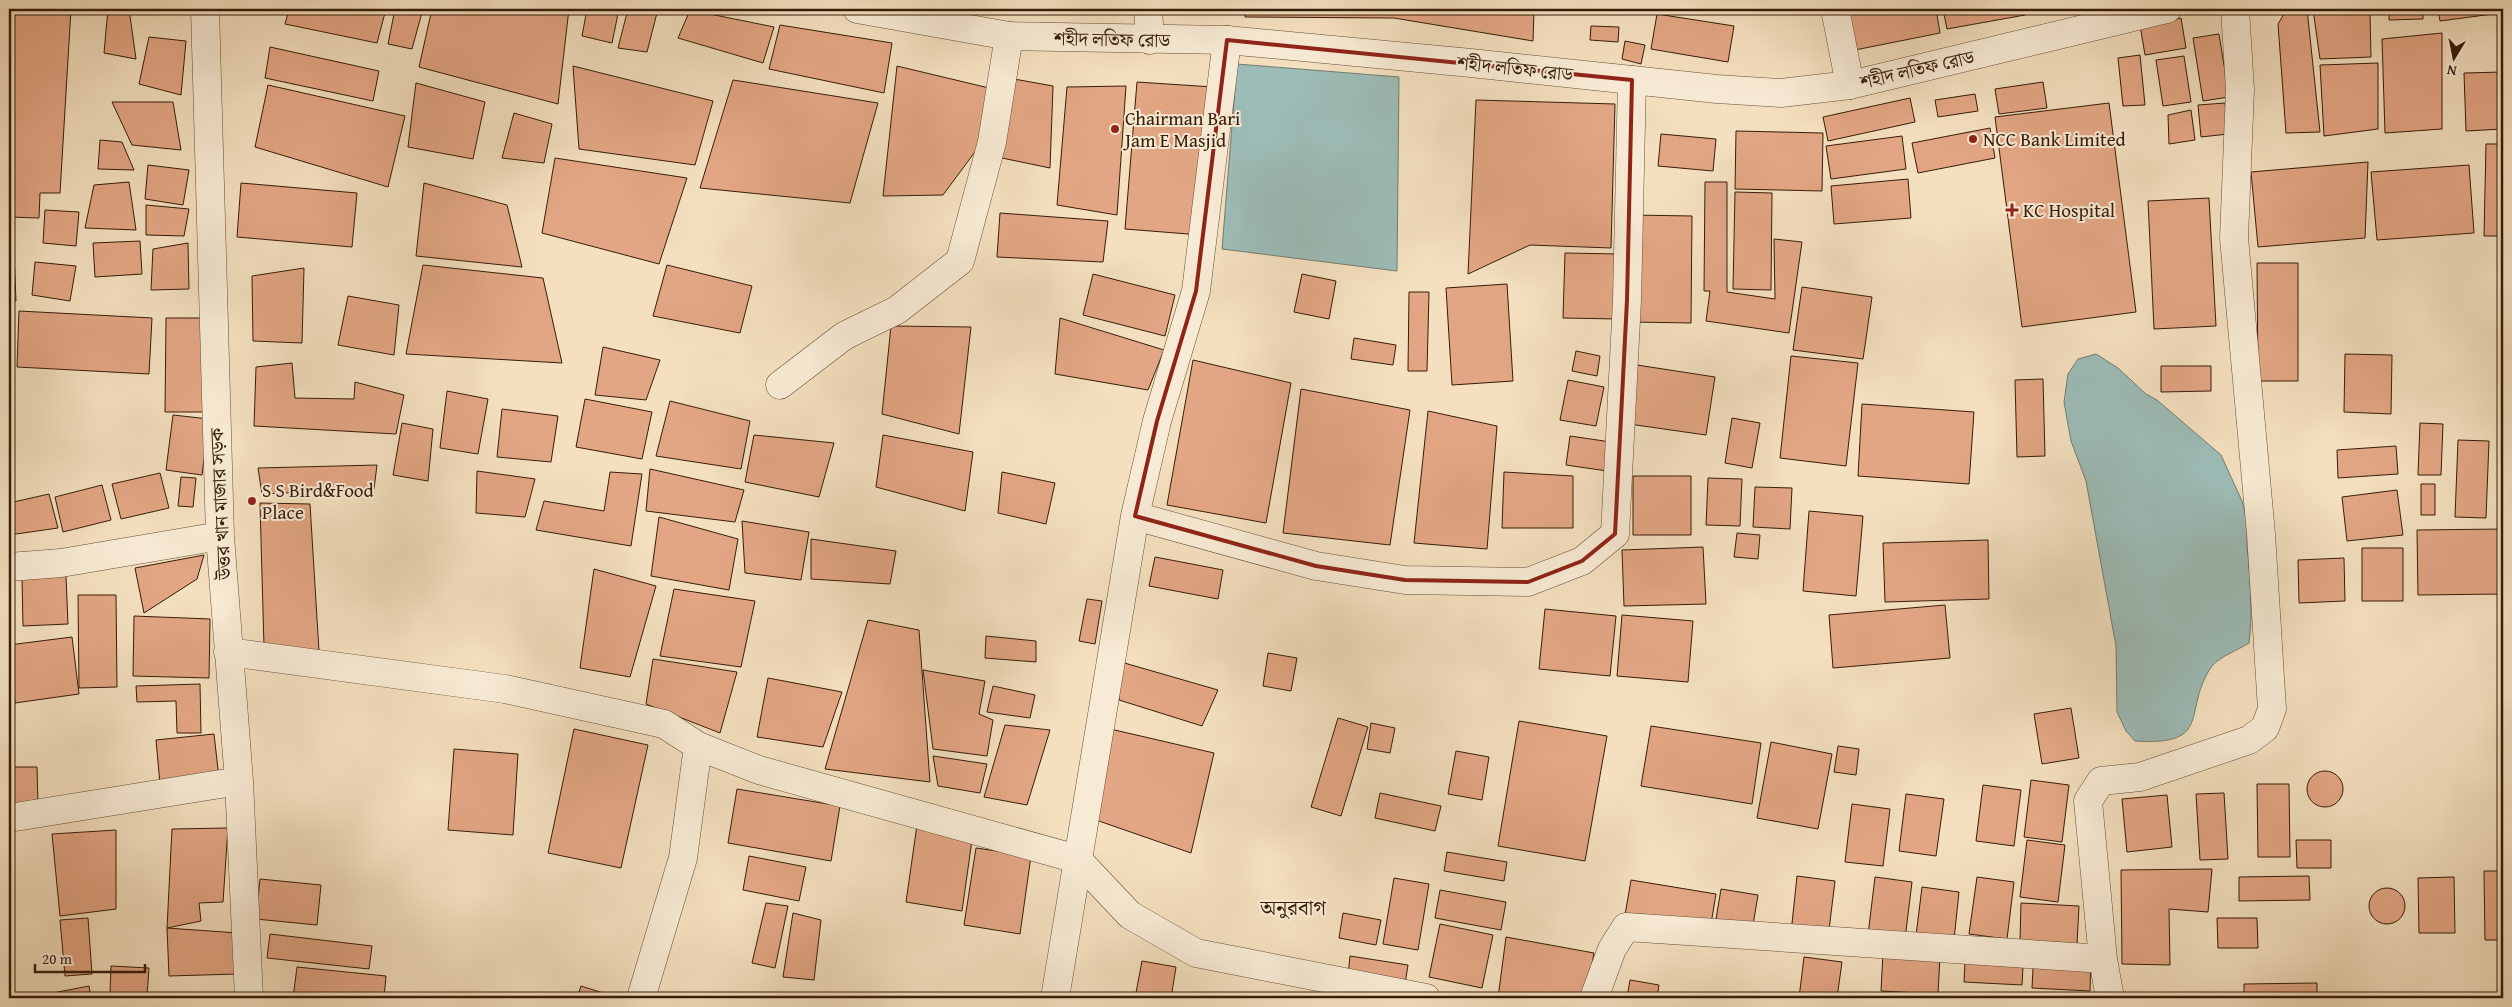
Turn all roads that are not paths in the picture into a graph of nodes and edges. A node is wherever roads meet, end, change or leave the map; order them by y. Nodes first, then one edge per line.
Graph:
1 (204, 9) edge
2 (857, 9) edge
3 (1148, 9) edge
4 (1835, 9) edge
5 (2167, 9) edge
6 (2234, 9) edge
7 (1009, 36) junction
8 (1150, 40) junction
9 (1227, 40) junction
10 (1632, 80) junction
11 (1850, 85) junction
12 (780, 384) dead end
13 (1135, 516) junction
14 (220, 536) junction
15 (9, 567) edge
16 (228, 652) junction
17 (698, 746) junction
18 (239, 781) junction
19 (9, 818) edge
20 (1077, 859) junction
21 (2103, 959) junction
22 (249, 998) edge
23 (641, 998) edge
24 (1055, 998) edge
25 (1426, 998) edge
26 (1594, 998) edge
27 (2110, 998) edge

1 - 14 street, উত্তর খান মাজার সড়ক
2 - 7 street, শহীদ লতিফ রোড
3 - 8 street
4 - 11 street
5 - 11 street, শহীদ লতিফ রোড
6 - 21 street
7 - 8 street, শহীদ লতিফ রোড
7 - 12 street
8 - 9 street, শহীদ লতিফ রোড
9 - 10 street, শহীদ লতিফ রোড
9 - 13 street
10 - 11 street, শহীদ লতিফ রোড
10 - 13 street
13 - 20 street
14 - 15 street
14 - 16 street, উত্তর খান মাজার সড়ক
16 - 17 street
16 - 18 street, উত্তর খান মাজার সড়ক
17 - 20 street
17 - 23 street
18 - 19 street
18 - 22 street, উত্তর খান মাজার সড়ক
20 - 24 street
20 - 25 street
21 - 26 street
21 - 27 street

